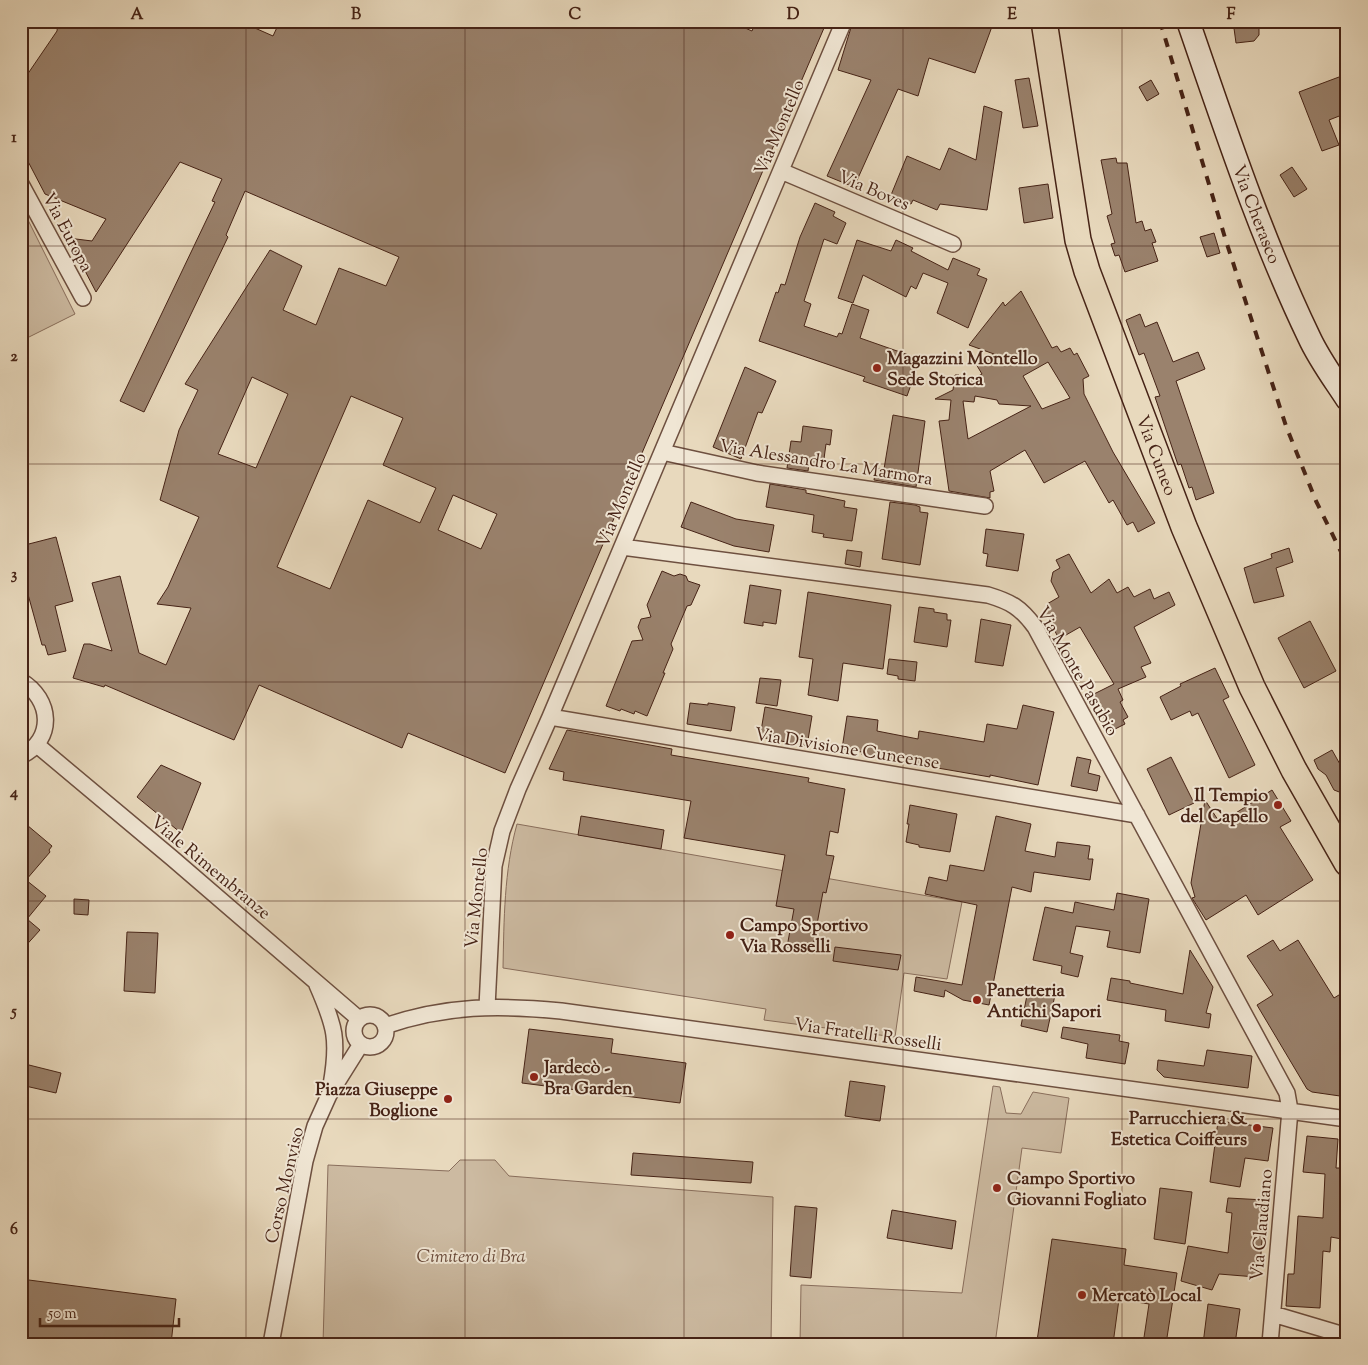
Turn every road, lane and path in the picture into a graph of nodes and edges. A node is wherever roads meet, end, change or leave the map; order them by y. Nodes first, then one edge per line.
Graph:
1 (844, 21) edge
2 (1044, 21) edge
3 (1188, 21) edge
4 (781, 170) junction
5 (21, 184) edge
6 (953, 244) dead end
7 (82, 298) dead end
8 (1347, 399) edge
9 (662, 452) junction
10 (985, 506) dead end
11 (622, 547) junction
12 (21, 681) edge
13 (550, 717) junction
14 (37, 745) junction
15 (21, 756) edge
16 (1137, 815) junction
17 (1347, 863) edge
18 (315, 981) junction
19 (487, 1007) junction
20 (359, 1019) junction
21 (386, 1026) junction
22 (361, 1044) junction
23 (329, 1095) junction
24 (1290, 1110) junction
25 (1347, 1119) edge
26 (1273, 1314) junction
27 (1347, 1336) edge
28 (271, 1344) edge
29 (1270, 1344) edge

1 - 4 street, Via Montello
2 - 17 main road, Via Cuneo
3 - 8 main road, Via Cherasco
4 - 6 street, Via Boves
4 - 9 street, Via Montello
5 - 7 street, Via Europa
9 - 10 street, Via Alessandro La Marmora
9 - 11 street, Via Montello
11 - 13 street, Via Montello
11 - 16 street, Via Monte Pasubio
12 - 14 street
13 - 16 street, Via Divisione Cuneense
13 - 19 street, Via Montello
14 - 15 street
14 - 18 street, Viale Rimembranze
16 - 24 street, Via Monte Pasubio
18 - 20 street, Viale Rimembranze
18 - 23 street
19 - 21 street, Via Fratelli Rosselli
19 - 24 street, Via Fratelli Rosselli
20 - 21 street
20 - 22 street
21 - 22 street
22 - 23 street, Corso Monviso
23 - 28 street, Corso Monviso
24 - 25 street, Via Fratelli Rosselli
24 - 26 street, Via Claudiano
26 - 27 street
26 - 29 street, Via Claudiano

